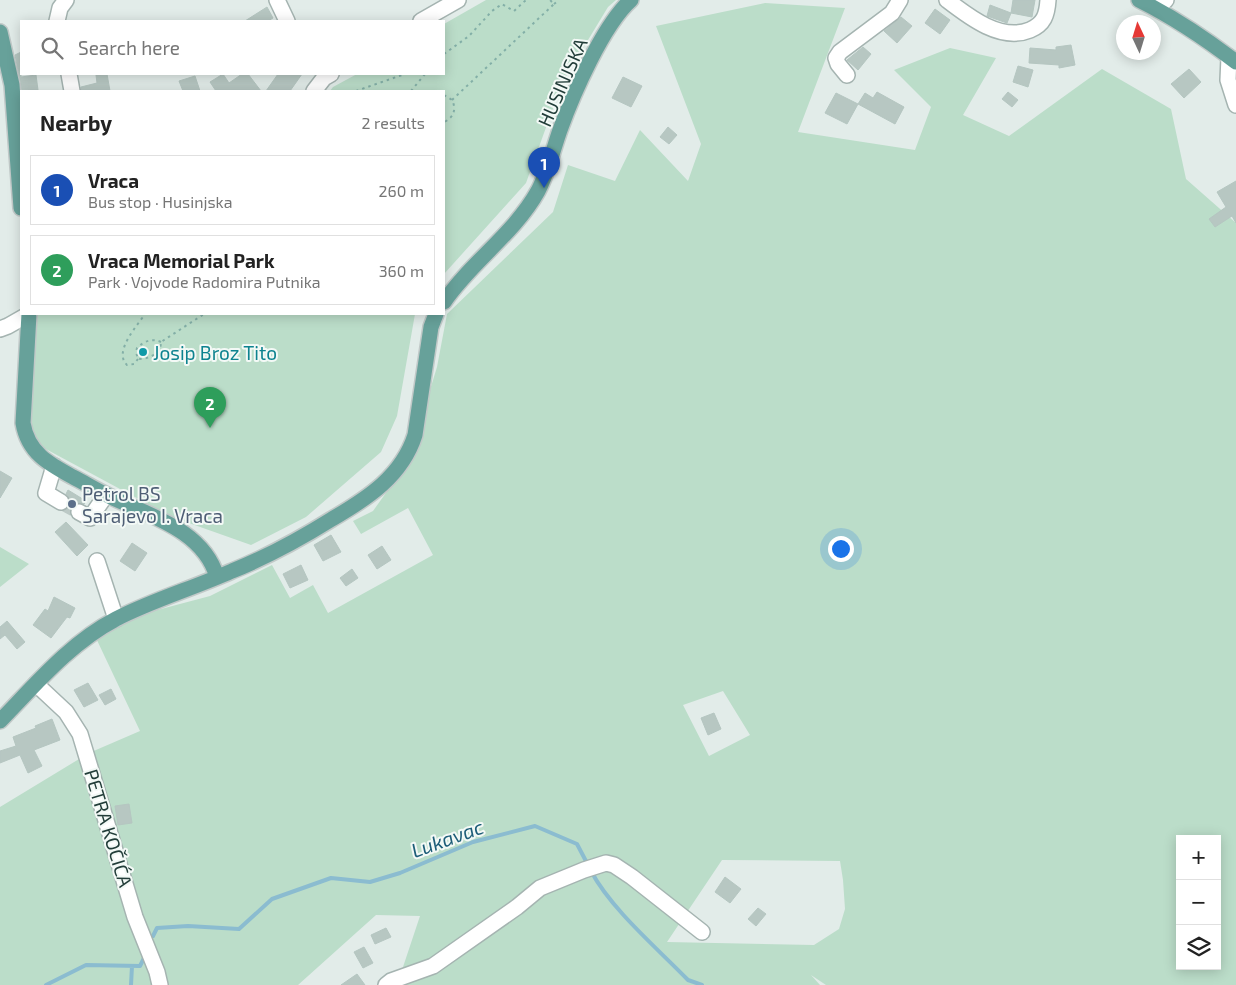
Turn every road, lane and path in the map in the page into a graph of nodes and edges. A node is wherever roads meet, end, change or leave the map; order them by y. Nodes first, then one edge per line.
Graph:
1 (66, 0) edge
2 (277, 0) edge
3 (458, 0) edge
4 (526, 0) edge
5 (550, 0) edge
6 (559, 0) edge
7 (632, 0) edge
8 (900, 0) edge
9 (947, 0) edge
10 (1048, 0) edge
11 (1139, 0) edge
12 (554, 4) junction
13 (1161, 4) edge
14 (57, 20) edge
15 (286, 20) edge
16 (423, 20) edge
17 (0, 32) edge
18 (445, 53) edge
19 (1233, 59) edge
20 (69, 75) edge
21 (326, 75) edge
22 (402, 75) edge
23 (425, 75) edge
24 (847, 75) dead end
25 (72, 90) edge
26 (315, 90) edge
27 (359, 90) edge
28 (412, 90) edge
29 (445, 96) edge
30 (452, 100) junction
31 (1236, 105) edge
32 (445, 122) edge
33 (20, 183) edge
34 (445, 301) edge
35 (27, 315) edge
36 (29, 315) edge
37 (144, 315) edge
38 (202, 315) edge
39 (435, 316) edge
40 (0, 329) edge
41 (161, 342) junction
42 (138, 359) junction
43 (54, 466) junction
44 (106, 495) junction
45 (61, 502) tunnel mouth
46 (79, 512) tunnel mouth
47 (98, 562) dead end
48 (217, 577) junction
49 (116, 619) junction
50 (36, 684) junction
51 (0, 721) edge
52 (702, 932) dead end
53 (160, 985) edge
54 (386, 985) edge

1 - 14 street
2 - 15 street
3 - 16 street
4 - 18 path
5 - 12 path
6 - 12 path
7 - 34 main road, HUSINJSKA
8 - 24 street
9 - 10 street
11 - 13 main road
12 - 30 path
13 - 19 main road
17 - 33 main road
19 - 31 street
20 - 25 street
21 - 26 street
22 - 27 path
23 - 28 path
29 - 30 path
30 - 32 path
35 - 40 street
36 - 43 main road
37 - 42 path
38 - 41 path
39 - 48 main road
41 - 42 path
41 - 42 path
43 - 44 main road
43 - 45 street
44 - 46 street
44 - 48 main road
47 - 49 street
48 - 49 main road
49 - 50 main road
50 - 51 main road
50 - 53 street, PETRA KOČIĆA
52 - 54 street

